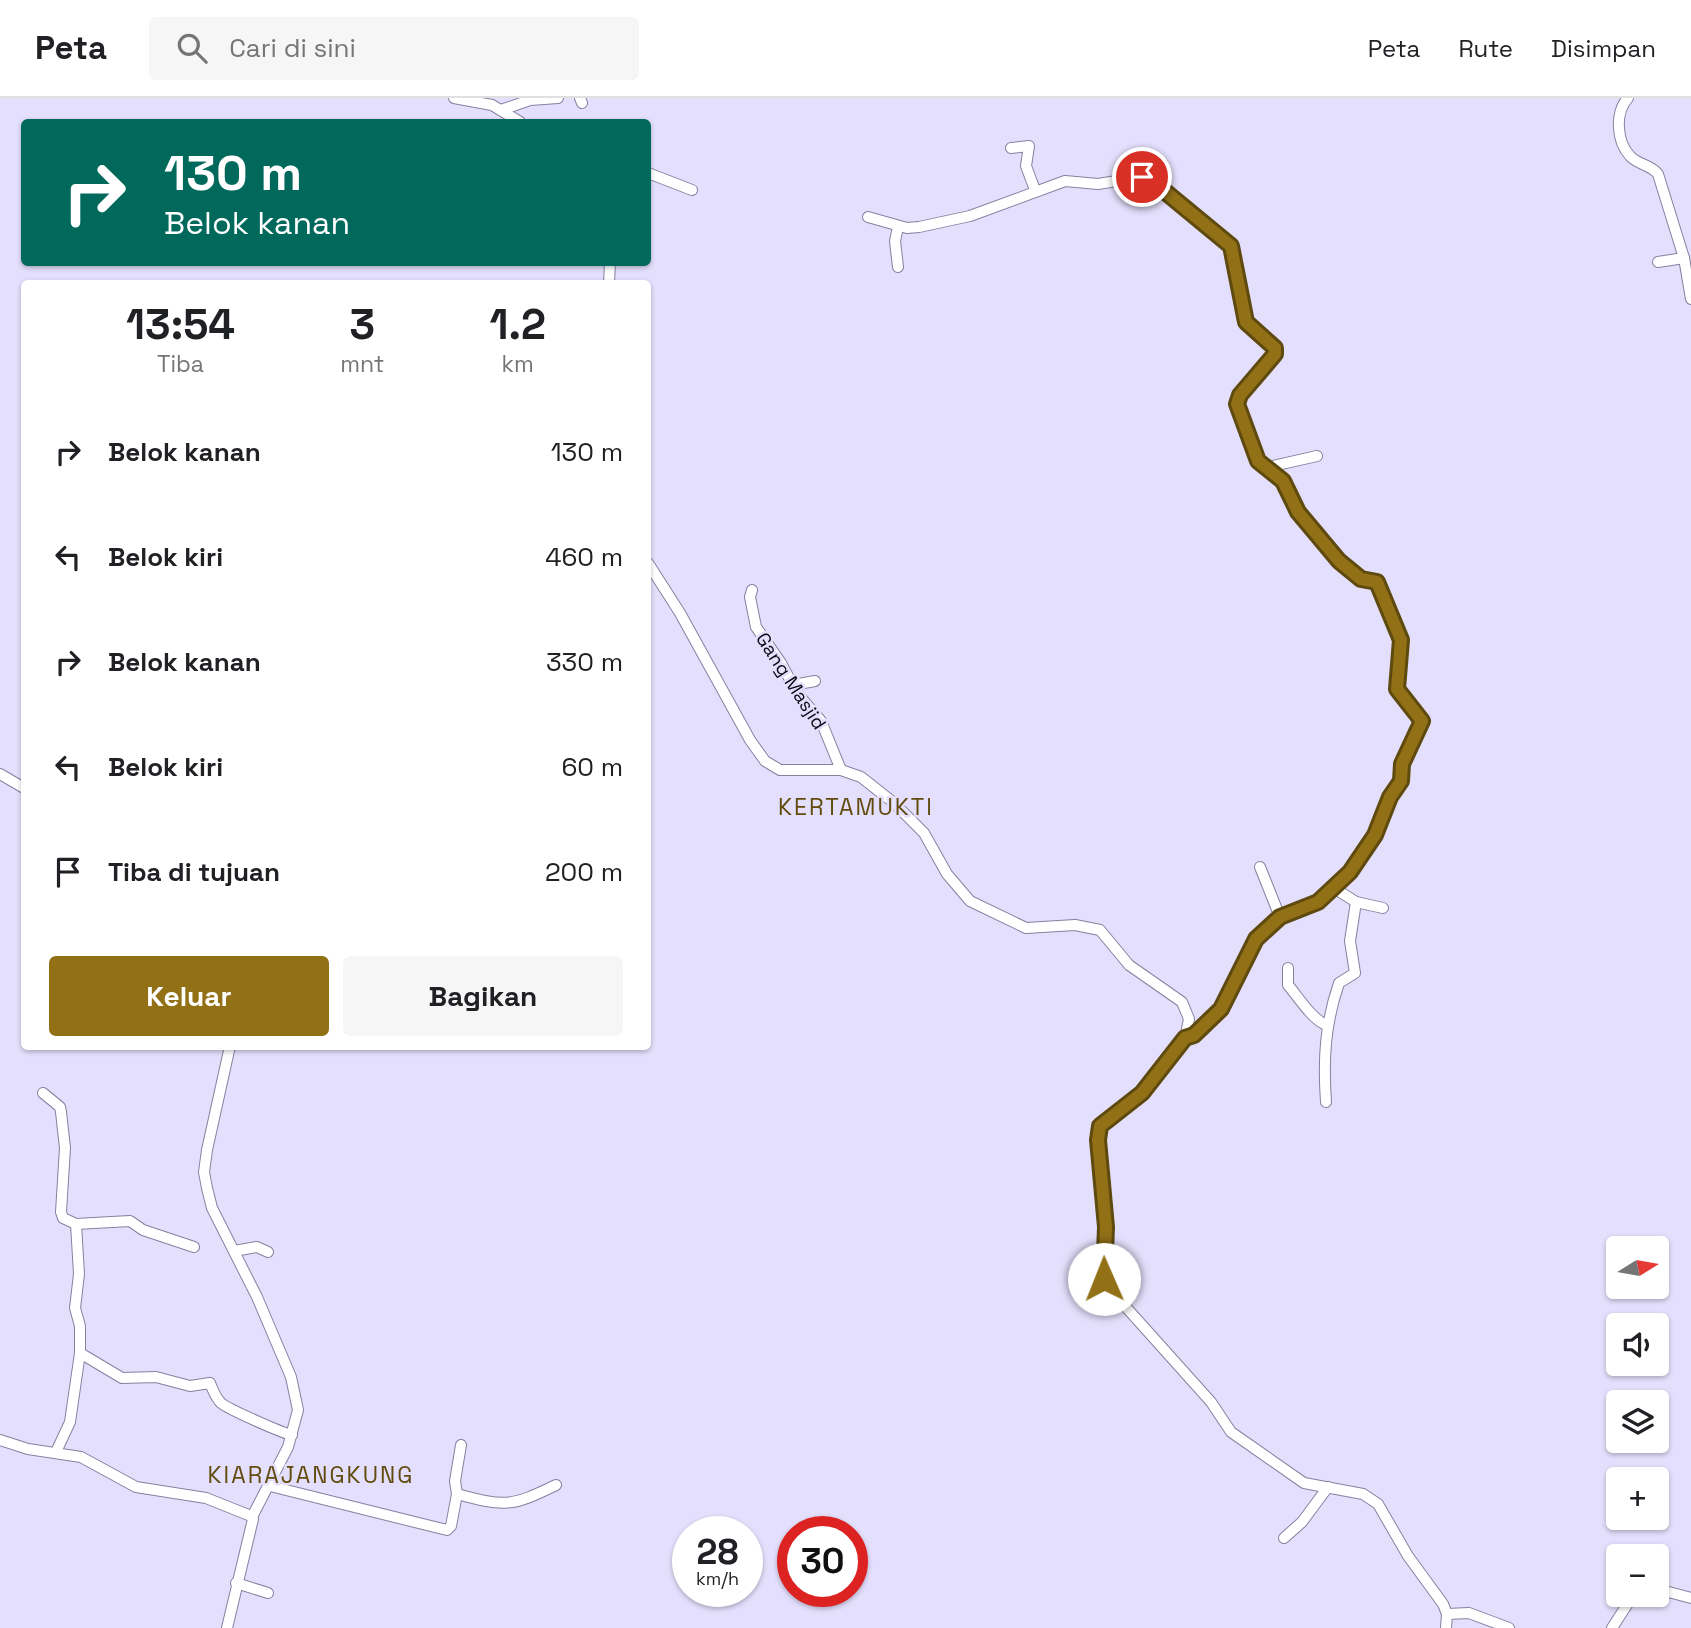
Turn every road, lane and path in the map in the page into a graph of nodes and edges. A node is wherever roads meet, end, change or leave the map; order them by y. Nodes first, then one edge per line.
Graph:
1 (454, 98) edge
2 (558, 98) edge
3 (1628, 98) edge
4 (498, 105) edge
5 (516, 119) edge
6 (1011, 148) dead end
7 (651, 174) edge
8 (692, 190) dead end
9 (1035, 190) junction
10 (868, 217) dead end
11 (898, 227) junction
12 (1684, 258) junction
13 (1658, 262) dead end
14 (898, 267) dead end
15 (1691, 299) edge
16 (1317, 456) dead end
17 (1264, 468) junction
18 (651, 568) edge
19 (752, 590) dead end
20 (815, 681) dead end
21 (793, 685) junction
22 (841, 770) junction
23 (0, 774) edge
24 (21, 786) edge
25 (1260, 867) dead end
26 (1334, 888) junction
27 (1356, 902) junction
28 (1383, 908) dead end
29 (1280, 917) junction
30 (1288, 968) dead end
31 (1326, 1025) junction
32 (1185, 1038) junction
33 (229, 1050) edge
34 (43, 1093) dead end
35 (1326, 1102) dead end
36 (76, 1224) junction
37 (194, 1247) dead end
38 (234, 1251) junction
39 (268, 1252) dead end
40 (80, 1353) junction
41 (292, 1435) junction
42 (0, 1440) edge
43 (461, 1445) dead end
44 (56, 1452) junction
45 (555, 1485) dead end
46 (270, 1486) junction
47 (1328, 1487) junction
48 (457, 1494) junction
49 (252, 1517) junction
50 (1284, 1538) dead end
51 (236, 1583) junction
52 (1669, 1592) edge
53 (268, 1593) dead end
54 (1691, 1598) edge
55 (1626, 1607) edge
56 (1447, 1614) junction
57 (227, 1628) edge
58 (1446, 1628) edge
59 (1509, 1628) edge
60 (1612, 1628) edge

1 - 4 street
2 - 4 street
3 - 12 street
4 - 5 street
6 - 9 street
7 - 8 street
9 - 11 street
9 - 17 street
10 - 11 street
11 - 14 street
12 - 13 street
12 - 15 street
16 - 17 street
17 - 26 street
18 - 22 street
19 - 21 street, Gang Masjid
20 - 21 street
21 - 22 street, Gang Masjid
22 - 32 street
23 - 24 street
25 - 29 street
26 - 27 street
26 - 29 street
27 - 28 street
27 - 31 street
29 - 32 street
30 - 31 street
31 - 35 street
32 - 47 street
33 - 38 street
34 - 36 street
36 - 37 street
36 - 40 street
38 - 39 street
38 - 41 street
40 - 41 street
40 - 44 street
41 - 46 street
42 - 44 street
43 - 48 street
44 - 49 street
45 - 48 street
46 - 48 street
46 - 49 street
47 - 50 street
47 - 56 street
49 - 51 street
51 - 53 street
51 - 57 street
52 - 54 street
55 - 60 street
56 - 58 street
56 - 59 street

